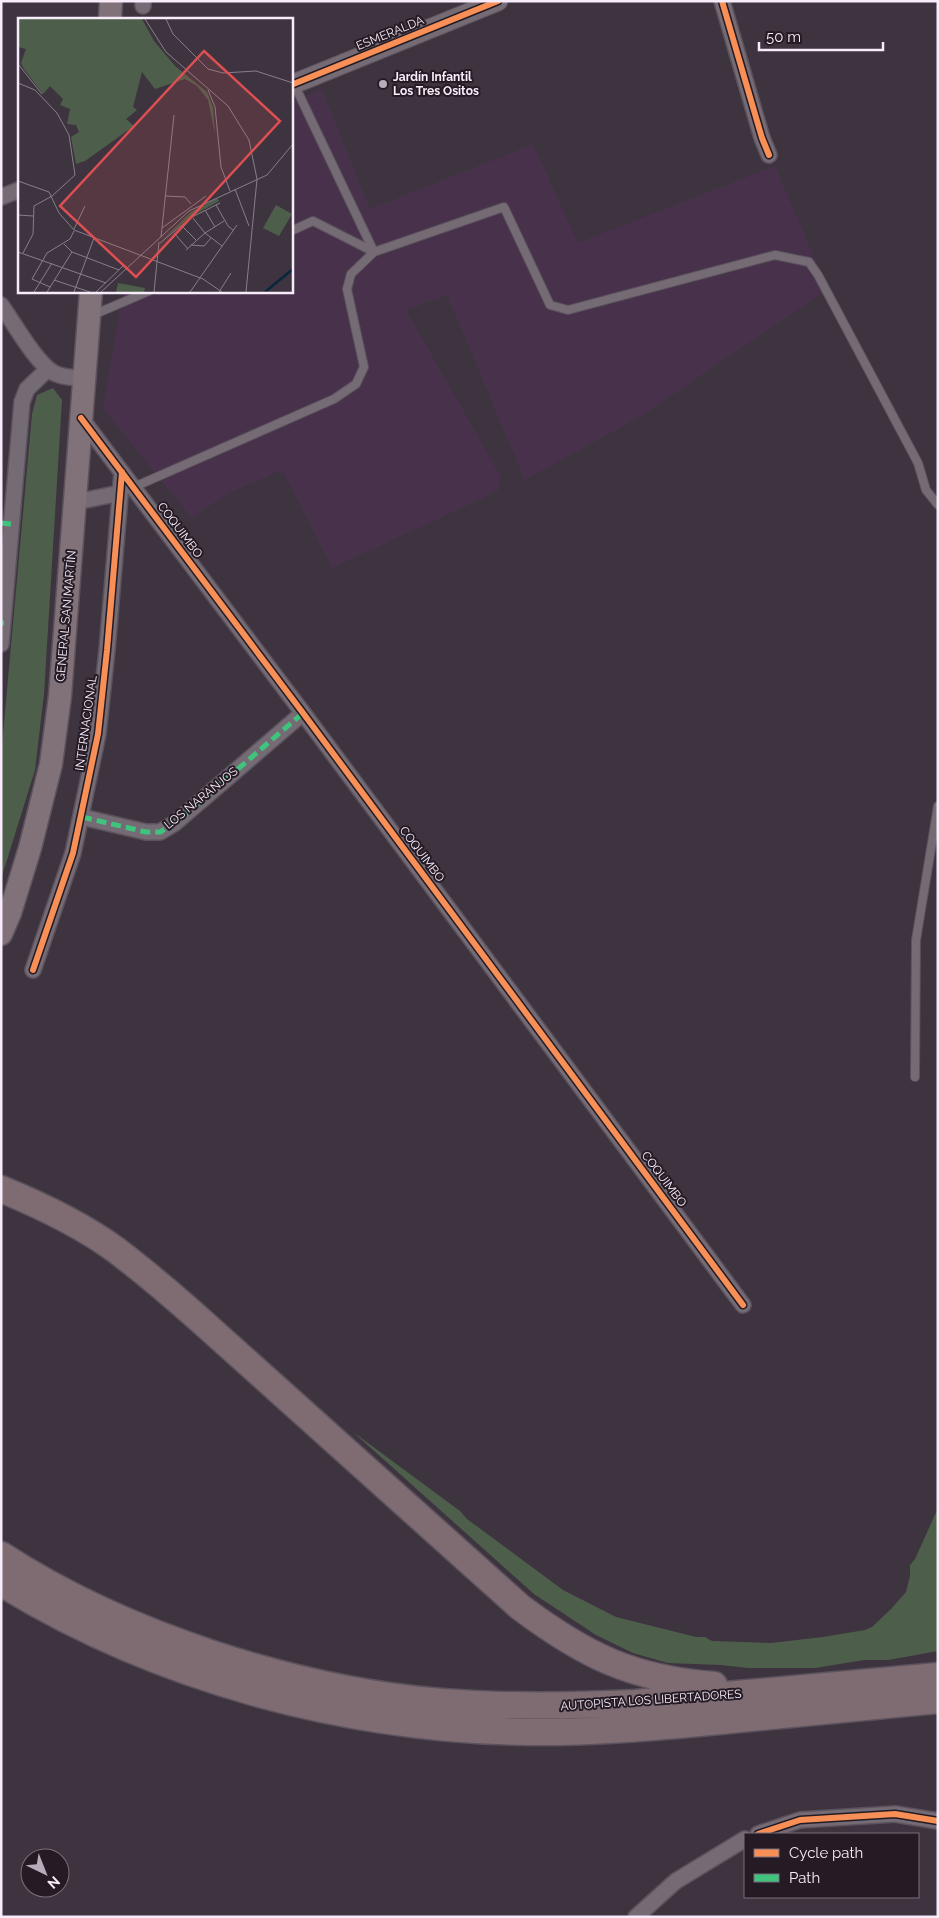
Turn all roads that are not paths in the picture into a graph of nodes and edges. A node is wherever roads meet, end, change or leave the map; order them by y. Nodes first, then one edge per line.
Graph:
1 (111, 1) edge
2 (498, 1) edge
3 (722, 1) edge
4 (110, 18) edge
5 (292, 84) edge
6 (769, 155) dead end
7 (18, 190) edge
8 (1, 197) edge
9 (292, 231) edge
10 (374, 252) junction
11 (91, 292) edge
12 (147, 292) edge
13 (1, 305) edge
14 (89, 317) junction
15 (48, 369) junction
16 (84, 377) junction
17 (82, 418) junction
18 (127, 490) junction
19 (76, 502) junction
20 (938, 505) edge
21 (6, 524) edge
22 (2, 623) edge
23 (1, 644) edge
24 (303, 712) junction
25 (938, 806) edge
26 (82, 817) junction
27 (1, 934) edge
28 (33, 970) dead end
29 (915, 1077) dead end
30 (1, 1189) edge
31 (743, 1304) dead end
32 (1, 1555) edge
33 (1, 1583) edge
34 (938, 1676) edge
35 (792, 1690) junction
36 (938, 1700) edge
37 (938, 1821) edge
38 (761, 1833) edge
39 (744, 1840) edge
40 (636, 1917) edge

1 - 4 main road
2 - 5 street, ESMERALDA
3 - 6 street
5 - 10 lane
7 - 8 street
9 - 10 lane
10 - 18 lane
10 - 20 lane
11 - 14 main road, GENERAL SAN MARTÍN
12 - 14 lane
13 - 15 street
14 - 16 main road, GENERAL SAN MARTÍN
15 - 16 street
15 - 21 street
16 - 17 main road, GENERAL SAN MARTÍN
17 - 18 street, INTERNACIONAL
17 - 19 main road, GENERAL SAN MARTÍN
18 - 19 street
18 - 24 street, COQUIMBO
18 - 26 street, INTERNACIONAL
19 - 27 main road, GENERAL SAN MARTÍN
21 - 22 street
22 - 23 street
24 - 26 street, LOS NARANJOS
24 - 31 street, COQUIMBO
25 - 29 lane
26 - 28 street, INTERNACIONAL
30 - 35 highway
32 - 35 highway, AUTOPISTA LOS LIBERTADORES
33 - 36 highway, AUTOPISTA LOS LIBERTADORES
34 - 35 highway, AUTOPISTA LOS LIBERTADORES
37 - 38 street
39 - 40 street

